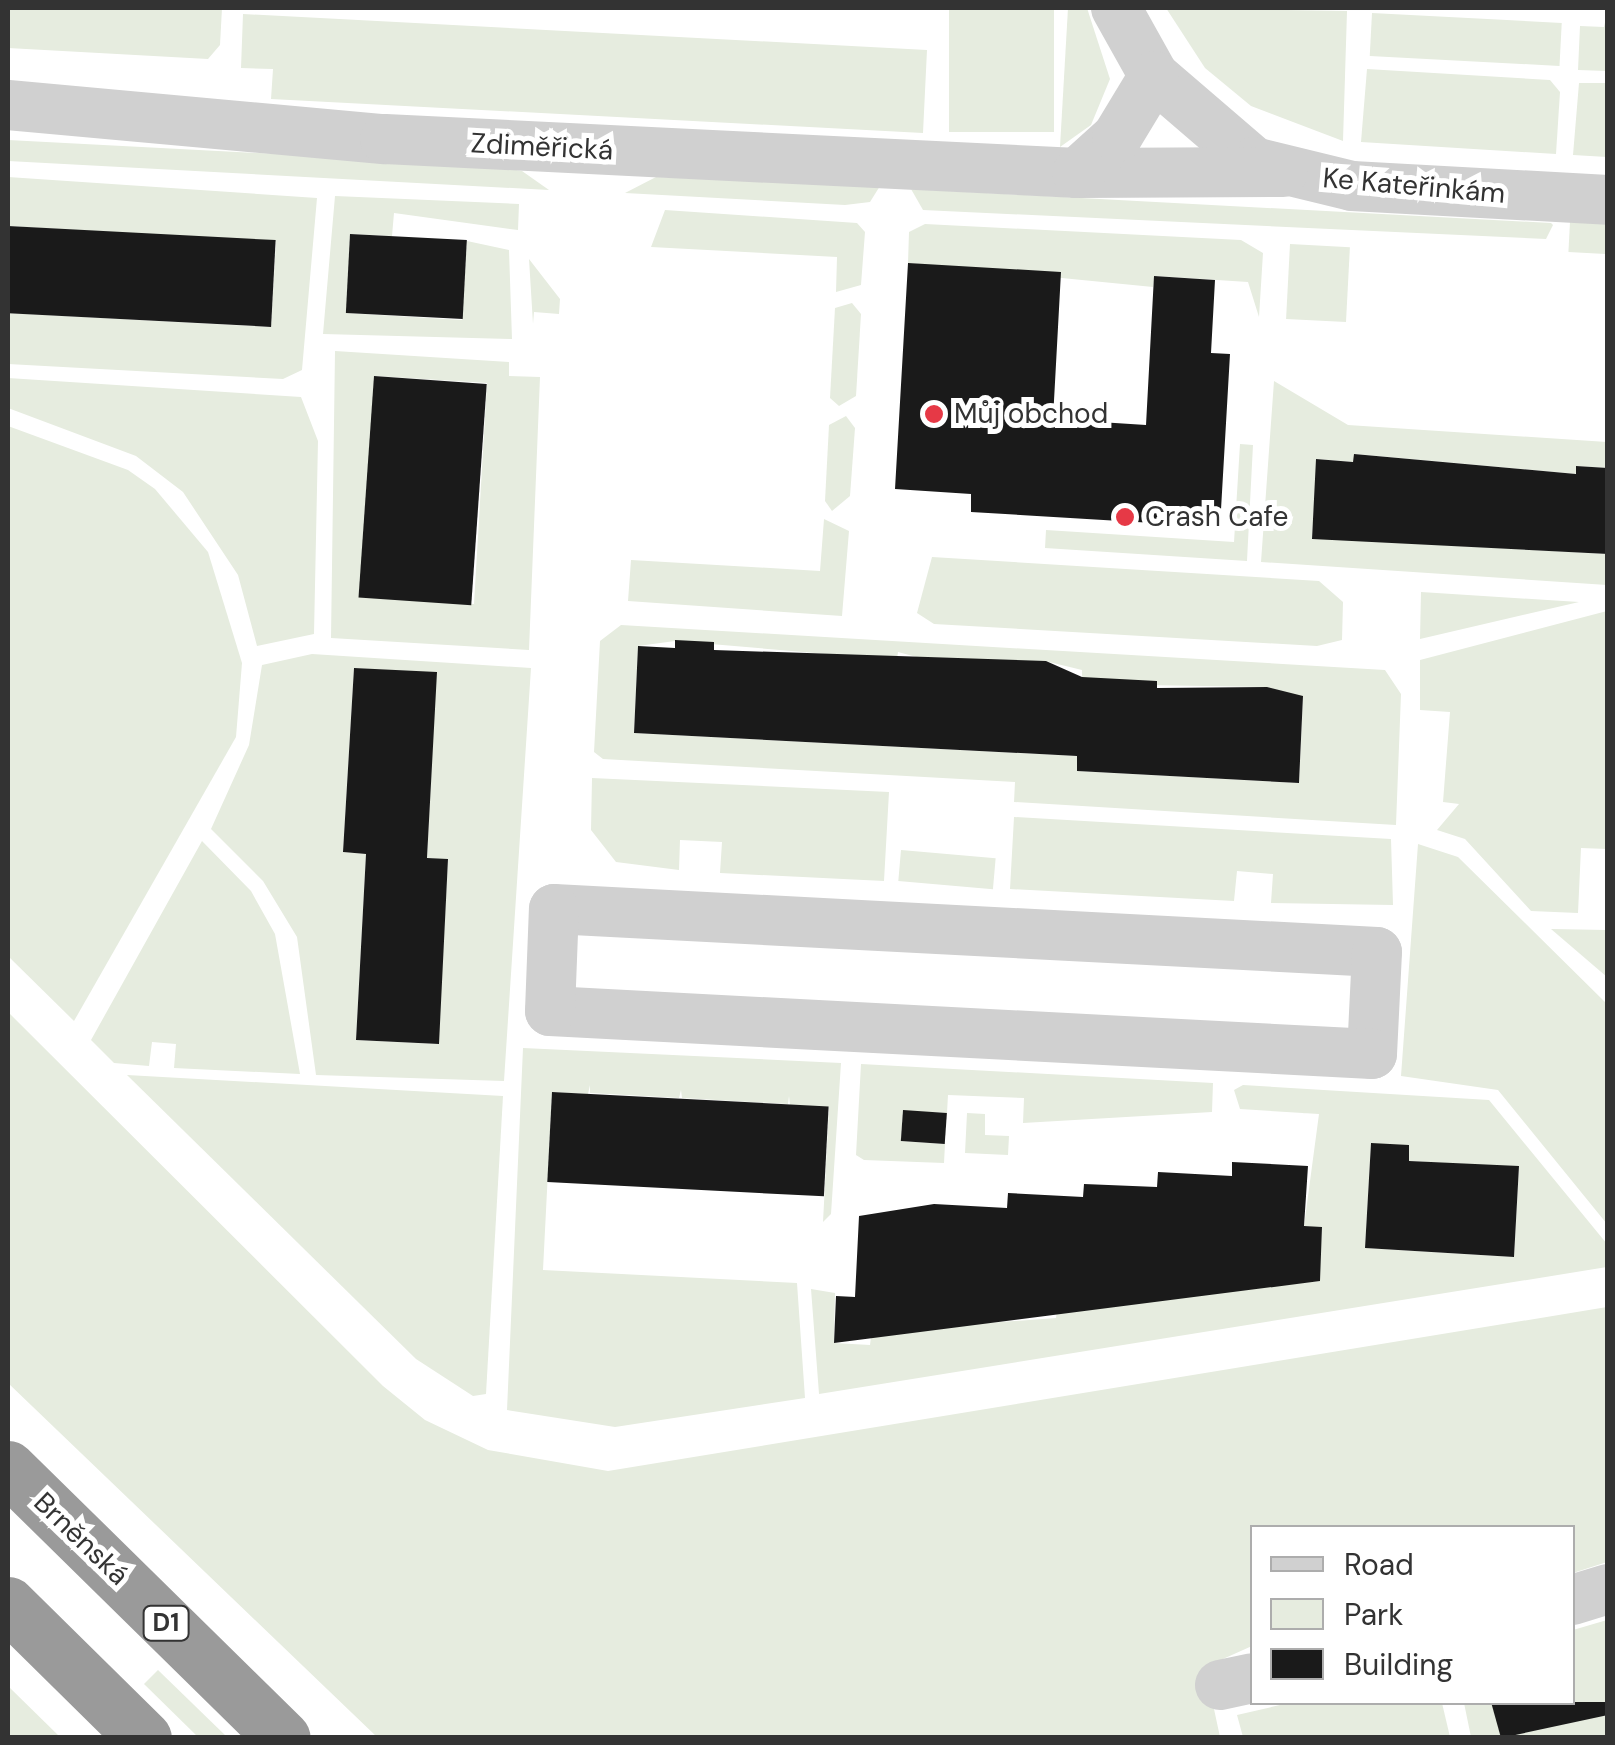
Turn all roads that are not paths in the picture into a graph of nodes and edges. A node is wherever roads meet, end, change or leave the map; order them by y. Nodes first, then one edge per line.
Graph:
1 (1116, 8) edge
2 (1154, 76) junction
3 (8, 104) edge
4 (1283, 172) junction
5 (1078, 173) junction
6 (1608, 200) edge
7 (554, 910) joint
8 (8, 1458) edge
9 (8, 1468) edge
10 (50, 1509) junction
11 (1608, 1589) edge
12 (1575, 1599) edge
13 (8, 1604) edge
14 (144, 1738) edge
15 (283, 1738) edge

1 - 2 street, Ke Kateřinkám
2 - 4 street, Ke Kateřinkám
2 - 5 street
3 - 5 street, Zdiměřická
4 - 5 street, Zdiměřická
4 - 6 street, Ke Kateřinkám
7 - 7 street
8 - 10 highway
9 - 10 highway, Brněnská / D1
10 - 15 highway, Brněnská / D1
11 - 12 street
13 - 14 highway

